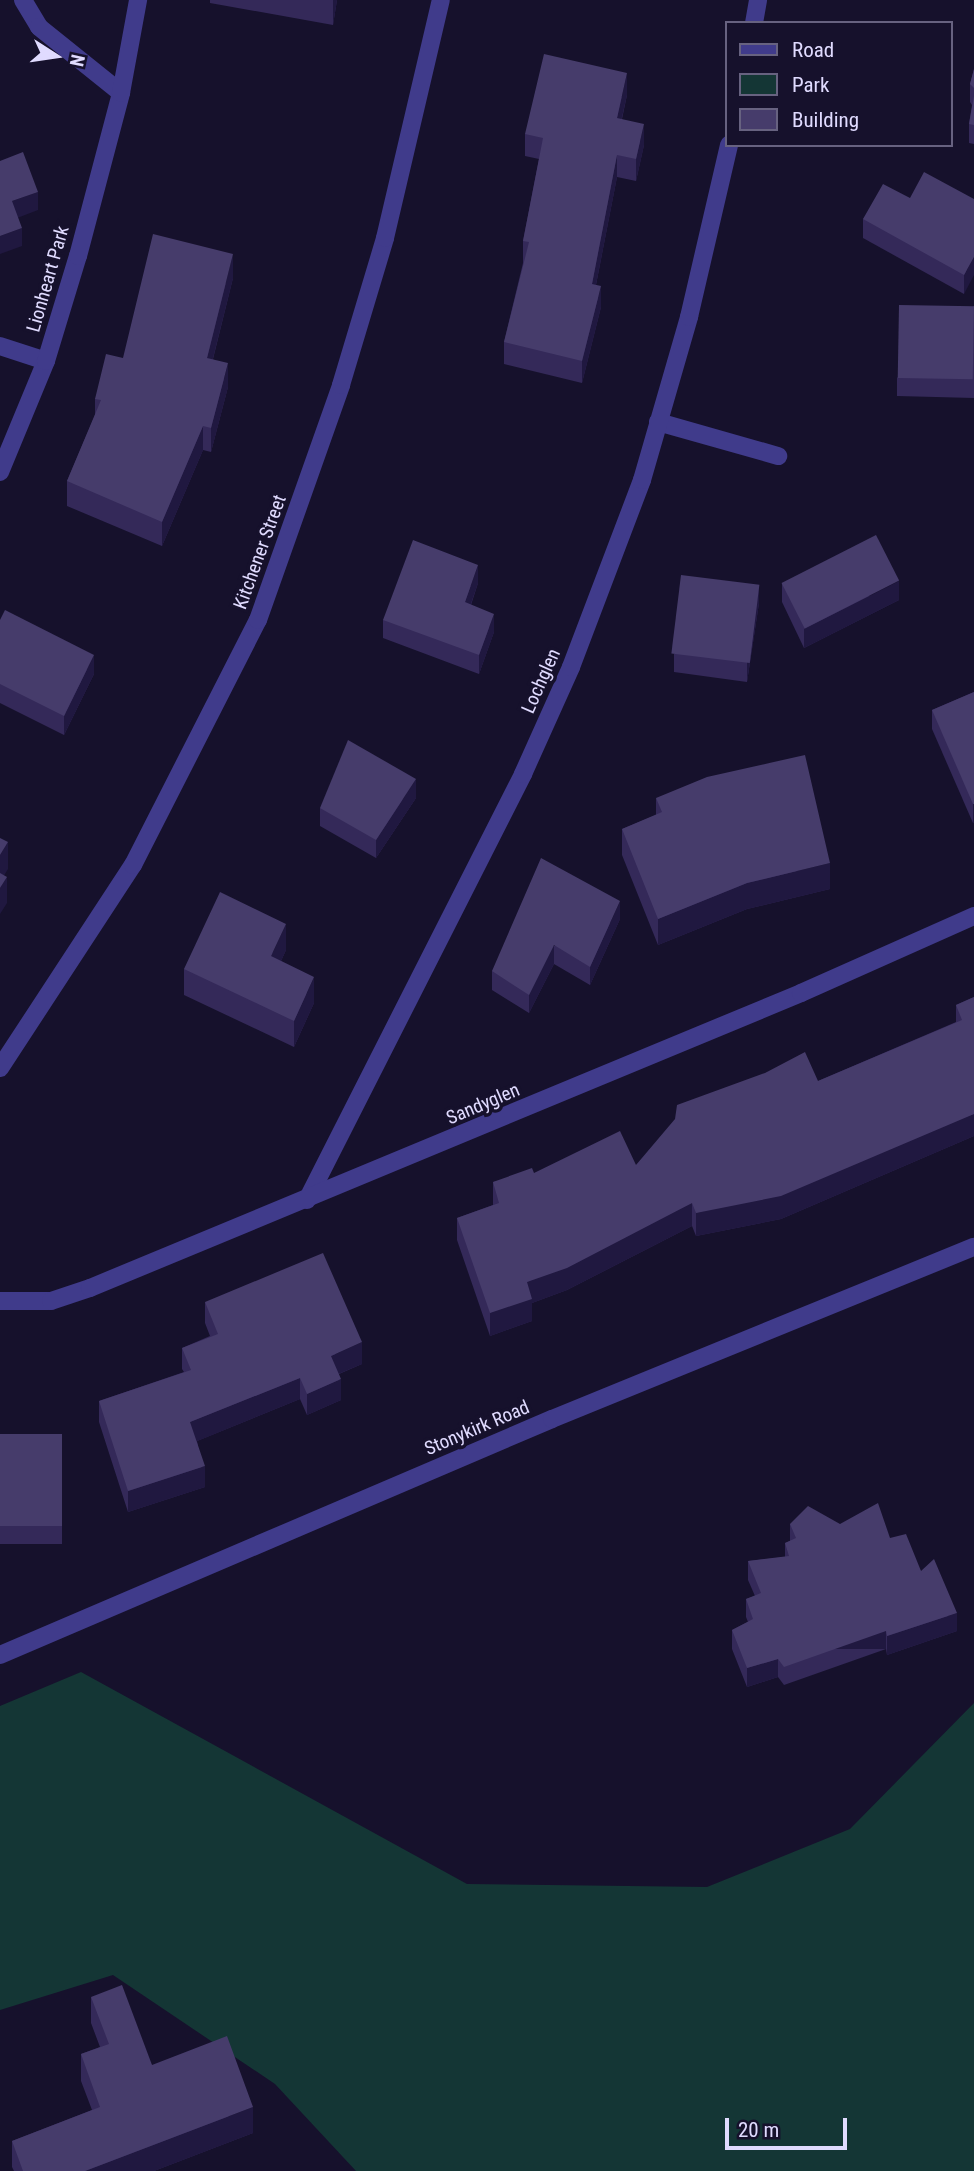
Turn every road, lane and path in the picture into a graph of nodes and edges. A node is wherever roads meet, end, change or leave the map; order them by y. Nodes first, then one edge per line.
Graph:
1 (23, 0) edge
2 (138, 0) edge
3 (441, 0) edge
4 (758, 0) edge
5 (754, 21) edge
6 (121, 93) junction
7 (729, 147) edge
8 (0, 346) edge
9 (46, 361) junction
10 (659, 422) junction
11 (778, 456) dead end
12 (0, 472) edge
13 (974, 916) edge
14 (0, 1068) edge
15 (307, 1200) junction
16 (974, 1247) edge
17 (0, 1301) edge
18 (0, 1655) edge

1 - 6 street
2 - 6 street, Lionheart Park
3 - 14 street, Kitchener Street
4 - 5 street
6 - 9 street, Lionheart Park
7 - 10 street, Lochglen
8 - 9 street
9 - 12 street, Lionheart Park
10 - 11 street
10 - 15 street, Lochglen
13 - 15 street, Sandyglen
15 - 17 street, Sandyglen
16 - 18 street, Stonykirk Road

